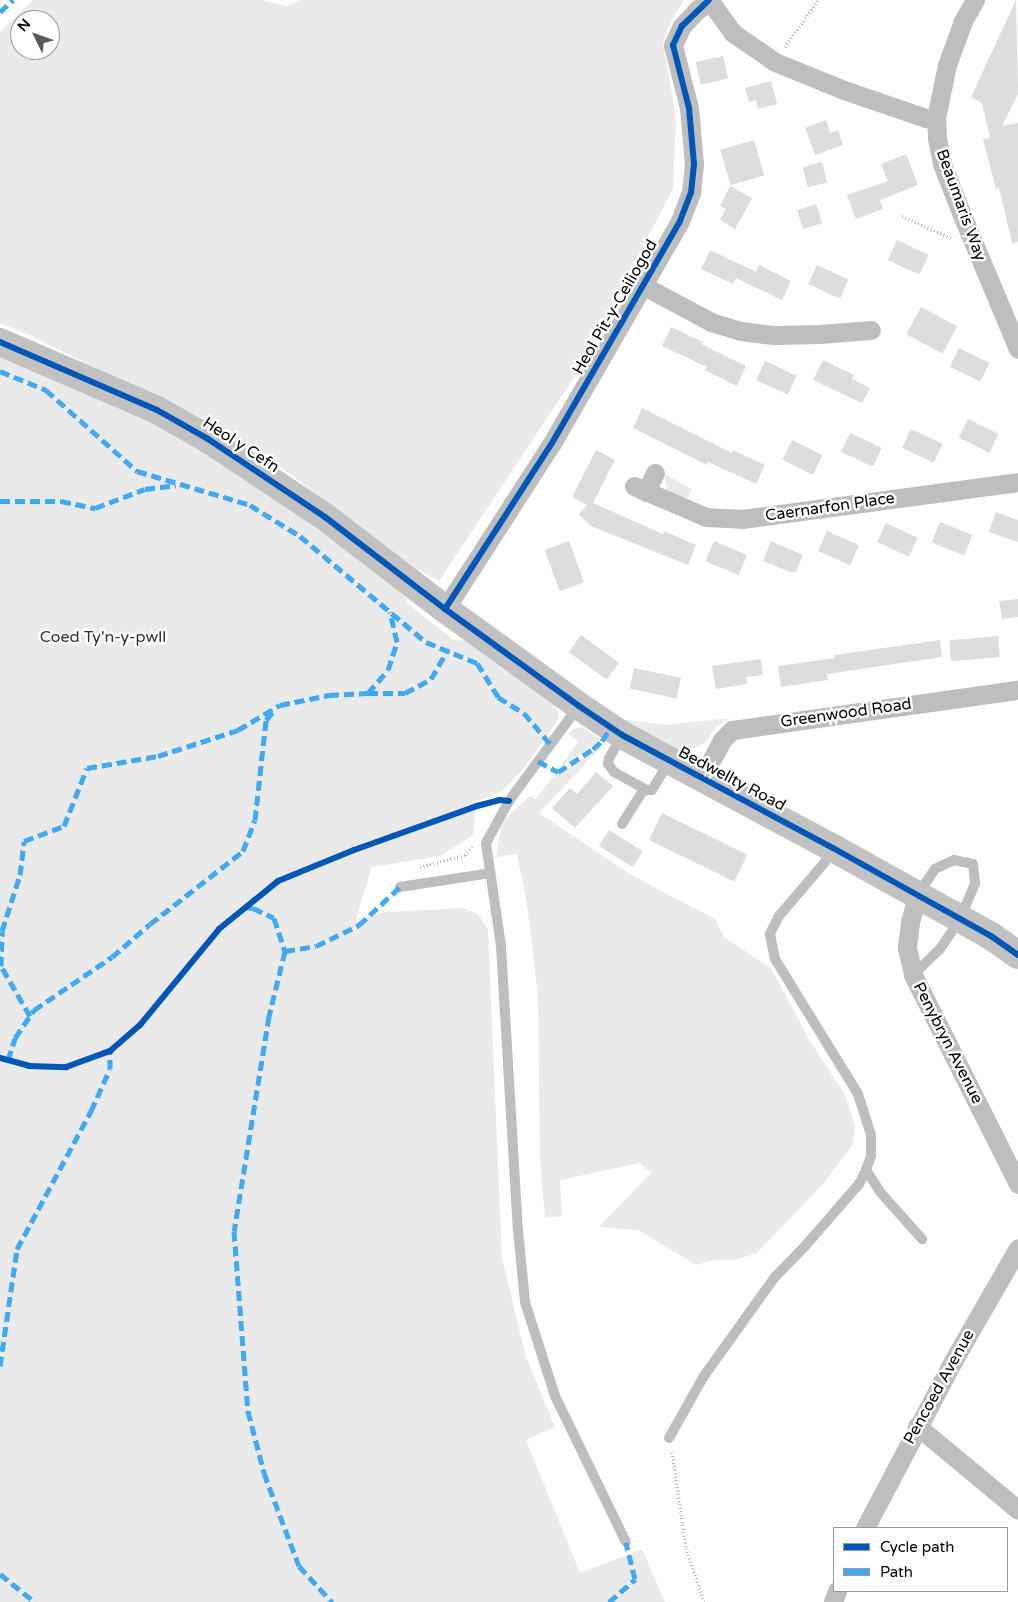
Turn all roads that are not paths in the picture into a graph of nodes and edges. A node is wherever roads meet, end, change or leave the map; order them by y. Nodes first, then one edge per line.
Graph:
1 (975, 0) edge
2 (710, 1) edge
3 (936, 118) junction
4 (644, 286) junction
5 (871, 330) dead end
6 (0, 342) edge
7 (1018, 349) edge
8 (655, 473) dead end
9 (1018, 482) edge
10 (445, 609) junction
11 (1018, 690) edge
12 (579, 706) junction
13 (622, 735) junction
14 (670, 761) junction
15 (702, 778) junction
16 (644, 789) junction
17 (622, 824) dead end
18 (833, 848) junction
19 (490, 873) junction
20 (400, 887) road end
21 (917, 896) junction
22 (960, 919) junction
23 (1018, 955) edge
24 (913, 975) junction
25 (866, 1170) junction
26 (1018, 1184) edge
27 (922, 1239) dead end
28 (1018, 1248) edge
29 (918, 1426) junction
30 (669, 1438) road end
31 (1018, 1510) edge
32 (865, 1527) edge
33 (626, 1542) dead end

1 - 3 street, Beaumaris Way
2 - 3 street, Heol Pit-y-Ceiliogod
2 - 4 street, Heol Pit-y-Ceiliogod
3 - 7 street, Beaumaris Way
4 - 5 street
4 - 10 street, Heol Pit-y-Ceiliogod
6 - 10 street, Heol y Cefn
8 - 9 street, Caernarfon Place
10 - 12 street, Bedwellty Road
11 - 15 street, Greenwood Road
12 - 13 street, Bedwellty Road
12 - 19 lane
13 - 14 street, Bedwellty Road
13 - 16 lane
14 - 15 street, Bedwellty Road
14 - 16 lane
15 - 18 street, Bedwellty Road
16 - 17 lane
18 - 21 street, Bedwellty Road
18 - 25 lane
19 - 20 lane
19 - 33 lane
21 - 22 street, Bedwellty Road
21 - 22 lane
21 - 24 street, Penybryn Avenue
22 - 23 street, Bedwellty Road
22 - 24 lane
24 - 26 street, Penybryn Avenue
25 - 27 lane
25 - 30 lane
28 - 29 street, Pencoed Avenue
29 - 31 street
29 - 32 street, Pencoed Avenue

